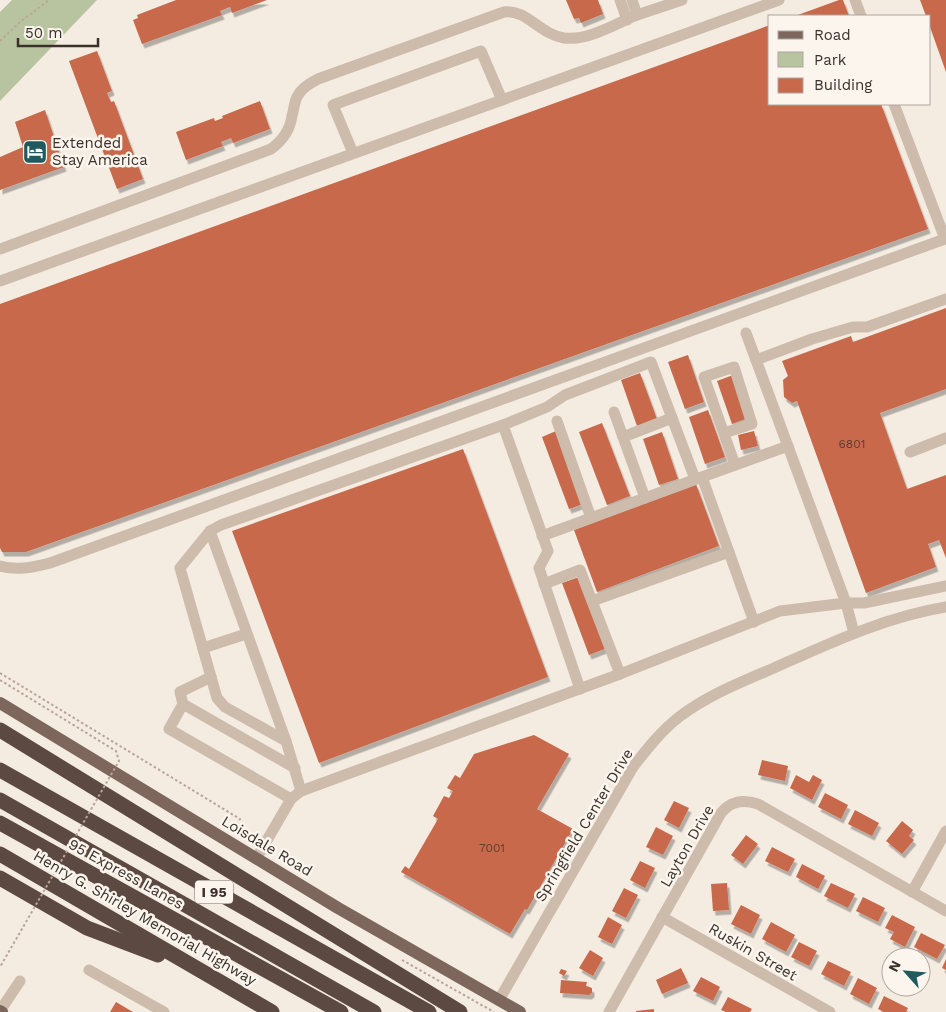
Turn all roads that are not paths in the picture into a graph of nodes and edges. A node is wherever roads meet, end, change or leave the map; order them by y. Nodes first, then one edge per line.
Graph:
1 (620, 0) edge
2 (632, 0) edge
3 (682, 0) edge
4 (779, 0) edge
5 (854, 0) edge
6 (861, 15) edge
7 (632, 18) junction
8 (502, 100) junction
9 (894, 105) edge
10 (353, 153) junction
11 (0, 250) edge
12 (0, 281) edge
13 (946, 299) edge
14 (746, 333) dead end
15 (756, 360) junction
16 (614, 412) dead end
17 (672, 418) junction
18 (557, 421) dead end
19 (503, 425) junction
20 (724, 433) junction
21 (623, 437) junction
22 (946, 438) edge
23 (788, 446) junction
24 (910, 452) dead end
25 (736, 465) junction
26 (698, 478) junction
27 (645, 498) junction
28 (590, 518) junction
29 (210, 532) junction
30 (542, 536) junction
31 (729, 552) junction
32 (0, 566) edge
33 (544, 584) junction
34 (946, 586) edge
35 (592, 602) junction
36 (846, 603) junction
37 (946, 607) edge
38 (754, 622) junction
39 (854, 633) junction
40 (246, 634) junction
41 (203, 648) junction
42 (620, 674) junction
43 (211, 677) junction
44 (580, 689) junction
45 (0, 702) edge
46 (184, 704) junction
47 (0, 730) edge
48 (286, 741) junction
49 (295, 768) junction
50 (0, 770) edge
51 (301, 792) junction
52 (291, 799) junction
53 (0, 800) edge
54 (0, 823) edge
55 (946, 831) edge
56 (0, 854) edge
57 (256, 859) junction
58 (0, 878) edge
59 (912, 892) junction
60 (946, 911) edge
61 (662, 917) junction
62 (89, 970) dead end
63 (198, 970) junction
64 (20, 981) dead end
65 (499, 1000) junction
66 (1, 1011) edge
67 (164, 1012) edge
68 (272, 1012) edge
69 (341, 1012) edge
70 (374, 1012) edge
71 (429, 1012) edge
72 (460, 1012) edge
73 (520, 1012) edge
74 (609, 1012) edge
75 (830, 1012) edge

1 - 7 street
2 - 7 street
3 - 7 street
4 - 8 street
5 - 6 street
7 - 11 street
8 - 10 street
8 - 10 street
9 - 32 street
10 - 12 street
13 - 15 street
14 - 15 street
15 - 23 street
16 - 21 street
17 - 19 street
17 - 21 street
17 - 26 street
18 - 28 street
19 - 29 street
19 - 30 street
20 - 20 street
20 - 25 street
21 - 27 street
22 - 24 street
23 - 25 street
23 - 36 street
25 - 26 street
26 - 27 street
26 - 31 street
27 - 28 street
28 - 30 street
29 - 40 street
29 - 41 street
30 - 33 street
31 - 35 street
31 - 38 street
33 - 35 street
33 - 44 street
34 - 36 street
35 - 42 street
36 - 38 street
36 - 39 street
37 - 39 street, Springfield Center Drive
38 - 42 street
39 - 65 street, Springfield Center Drive
40 - 41 street
40 - 48 street
41 - 43 street
42 - 44 street
43 - 46 street
43 - 48 street
44 - 51 street
45 - 57 main road, Loisdale Road
46 - 49 street
46 - 52 street
47 - 72 highway
48 - 49 street
49 - 51 street
50 - 71 highway, I 95
51 - 52 street
52 - 57 street
53 - 70 highway
54 - 69 highway, 95 Express Lanes
55 - 59 street
56 - 63 highway, Henry G. Shirley Memorial Highway
57 - 65 main road, Loisdale Road
58 - 63 highway
59 - 60 street, Layton Drive
59 - 61 street, Layton Drive
61 - 74 street, Layton Drive
61 - 75 street, Ruskin Street
62 - 67 street
63 - 68 highway, Henry G. Shirley Memorial Highway
64 - 66 street
65 - 73 main road, Loisdale Road

